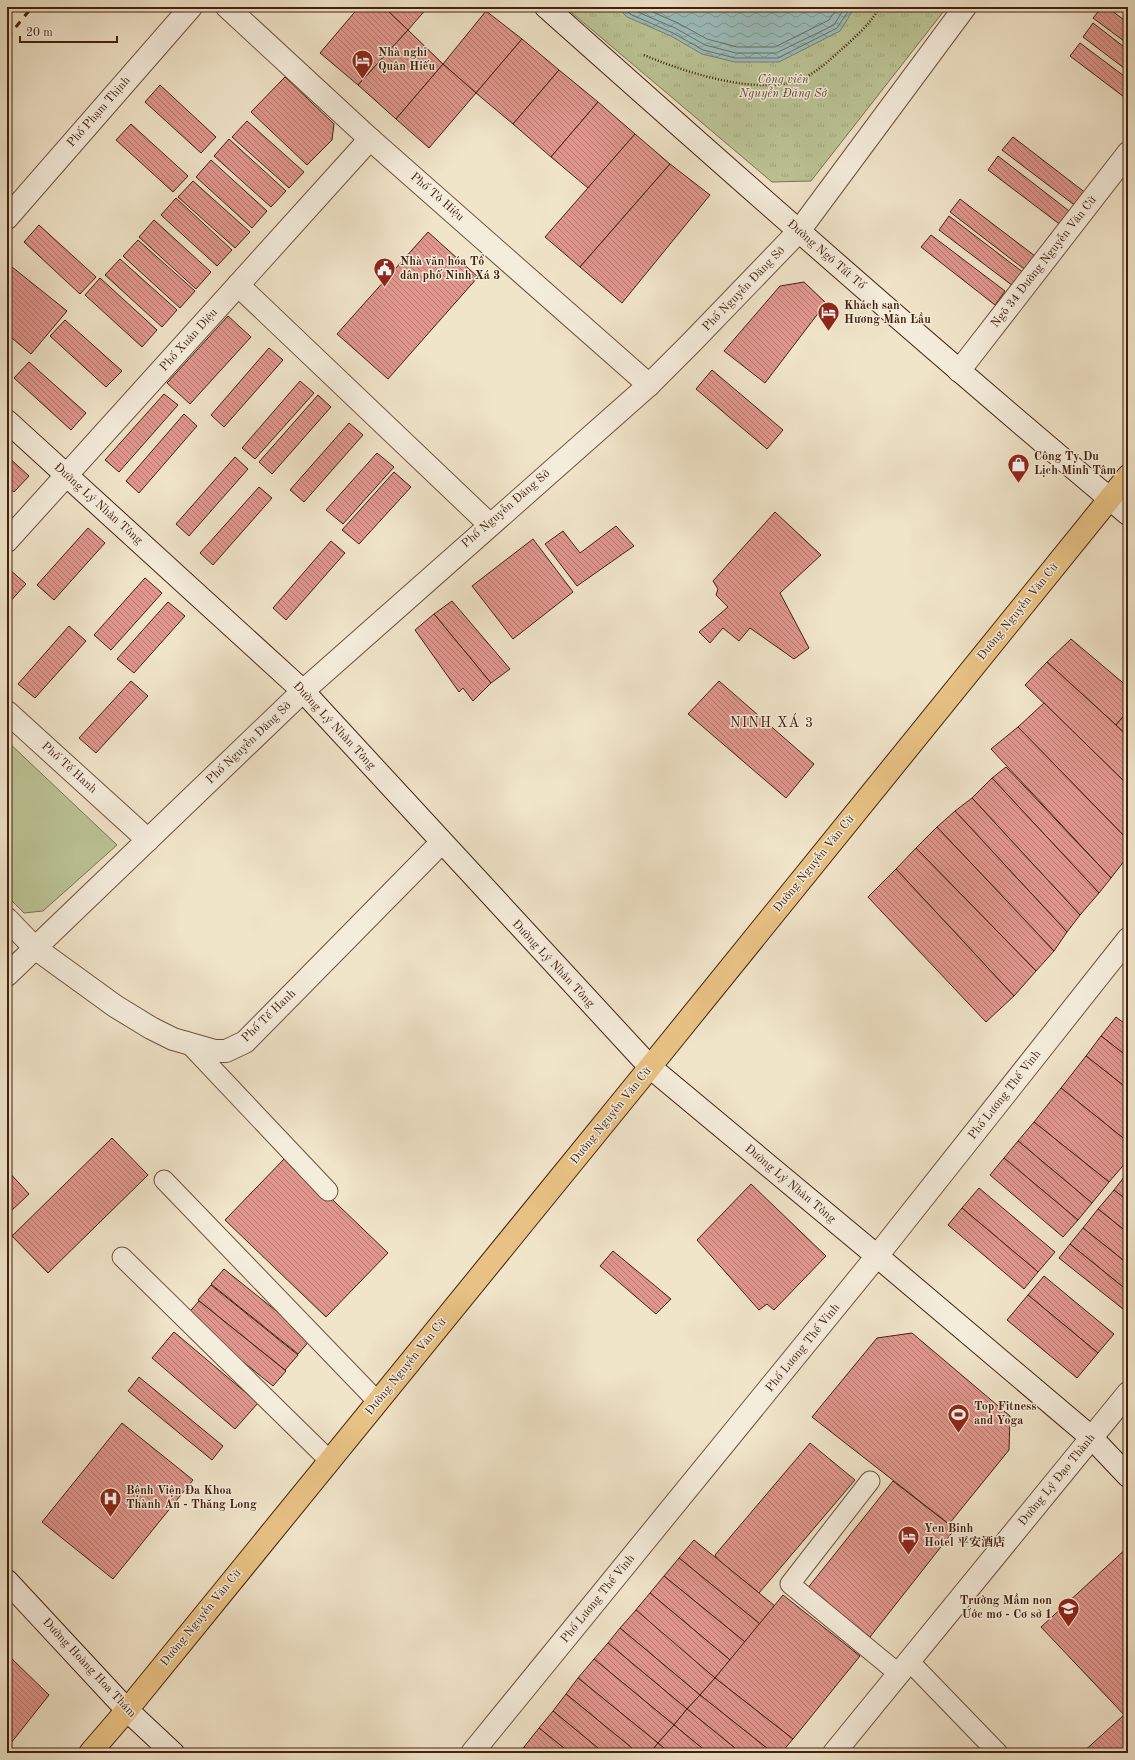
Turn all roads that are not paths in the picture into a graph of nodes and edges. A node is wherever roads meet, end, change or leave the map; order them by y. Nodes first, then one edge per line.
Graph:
1 (191, 7) edge
2 (227, 7) edge
3 (546, 7) edge
4 (965, 7) edge
5 (370, 139) junction
6 (1128, 153) edge
7 (7, 218) edge
8 (799, 232) junction
9 (238, 285) junction
10 (959, 371) junction
11 (649, 385) junction
12 (7, 421) edge
13 (66, 475) junction
14 (1128, 476) edge
15 (1110, 499) junction
16 (1128, 514) edge
17 (489, 524) junction
18 (7, 541) edge
19 (303, 691) junction
20 (7, 712) edge
21 (148, 840) junction
22 (441, 843) junction
23 (7, 919) edge
24 (1128, 939) edge
25 (35, 948) junction
26 (7, 975) edge
27 (190, 1045) junction
28 (650, 1067) junction
29 (164, 1180) dead end
30 (328, 1191) dead end
31 (878, 1256) junction
32 (122, 1257) dead end
33 (1128, 1393) edge
34 (378, 1402) junction
35 (1092, 1438) junction
36 (330, 1461) junction
37 (1128, 1476) edge
38 (870, 1481) dead end
39 (7, 1581) edge
40 (904, 1667) junction
41 (127, 1710) junction
42 (90, 1753) edge
43 (173, 1753) edge
44 (472, 1753) edge
45 (834, 1753) edge
46 (998, 1753) edge

1 - 7 street, Phố Phạm Thịnh
2 - 5 street, Phố Tô Hiệu
3 - 8 street, Đường Ngô Tất Tố
4 - 8 street, Phố Nguyễn Đăng Sở
5 - 9 street, Phố Xuân Diệu
5 - 11 street, Phố Tô Hiệu
6 - 10 street, Ngõ 34 Đường Nguyễn Văn Cừ
8 - 10 street, Đường Ngô Tất Tố
8 - 11 street, Phố Nguyễn Đăng Sở
9 - 13 street, Phố Xuân Diệu
9 - 17 street
10 - 15 street, Đường Ngô Tất Tố
11 - 17 street, Phố Nguyễn Đăng Sở
12 - 13 street, Đường Lý Nhân Tông
13 - 18 street, Phố Xuân Diệu
13 - 19 street, Đường Lý Nhân Tông
14 - 15 main road, Đường Nguyễn Văn Cừ
15 - 16 street, Đường Ngô Tất Tố
15 - 28 main road, Đường Nguyễn Văn Cừ
17 - 19 street, Phố Nguyễn Đăng Sở
19 - 21 street, Phố Nguyễn Đăng Sở
19 - 22 street, Đường Lý Nhân Tông
20 - 21 street, Phố Tế Hanh
21 - 25 street, Phố Nguyễn Đăng Sở
22 - 27 street, Phố Tế Hanh
22 - 28 street, Đường Lý Nhân Tông
23 - 25 street, Phố Tế Hanh
24 - 31 street, Phố Lương Thế Vinh
25 - 26 street, Phố Nguyễn Đăng Sở
25 - 27 street, Phố Tế Hanh
27 - 30 lane
28 - 31 street, Đường Lý Nhân Tông
28 - 34 main road, Đường Nguyễn Văn Cừ
29 - 34 lane
31 - 35 street, Đường Lý Nhân Tông
31 - 44 street, Phố Lương Thế Vinh
32 - 36 lane
33 - 35 street, Đường Lý Đạo Thành
34 - 36 main road, Đường Nguyễn Văn Cừ
35 - 37 street, Đường Lý Nhân Tông
35 - 40 street, Đường Lý Đạo Thành
36 - 41 main road, Đường Nguyễn Văn Cừ
38 - 40 lane
39 - 41 street, Đường Hoàng Hoa Thám
40 - 45 street, Đường Lý Đạo Thành
40 - 46 lane
41 - 42 main road, Đường Nguyễn Văn Cừ
41 - 43 street, Đường Hoàng Hoa Thám

